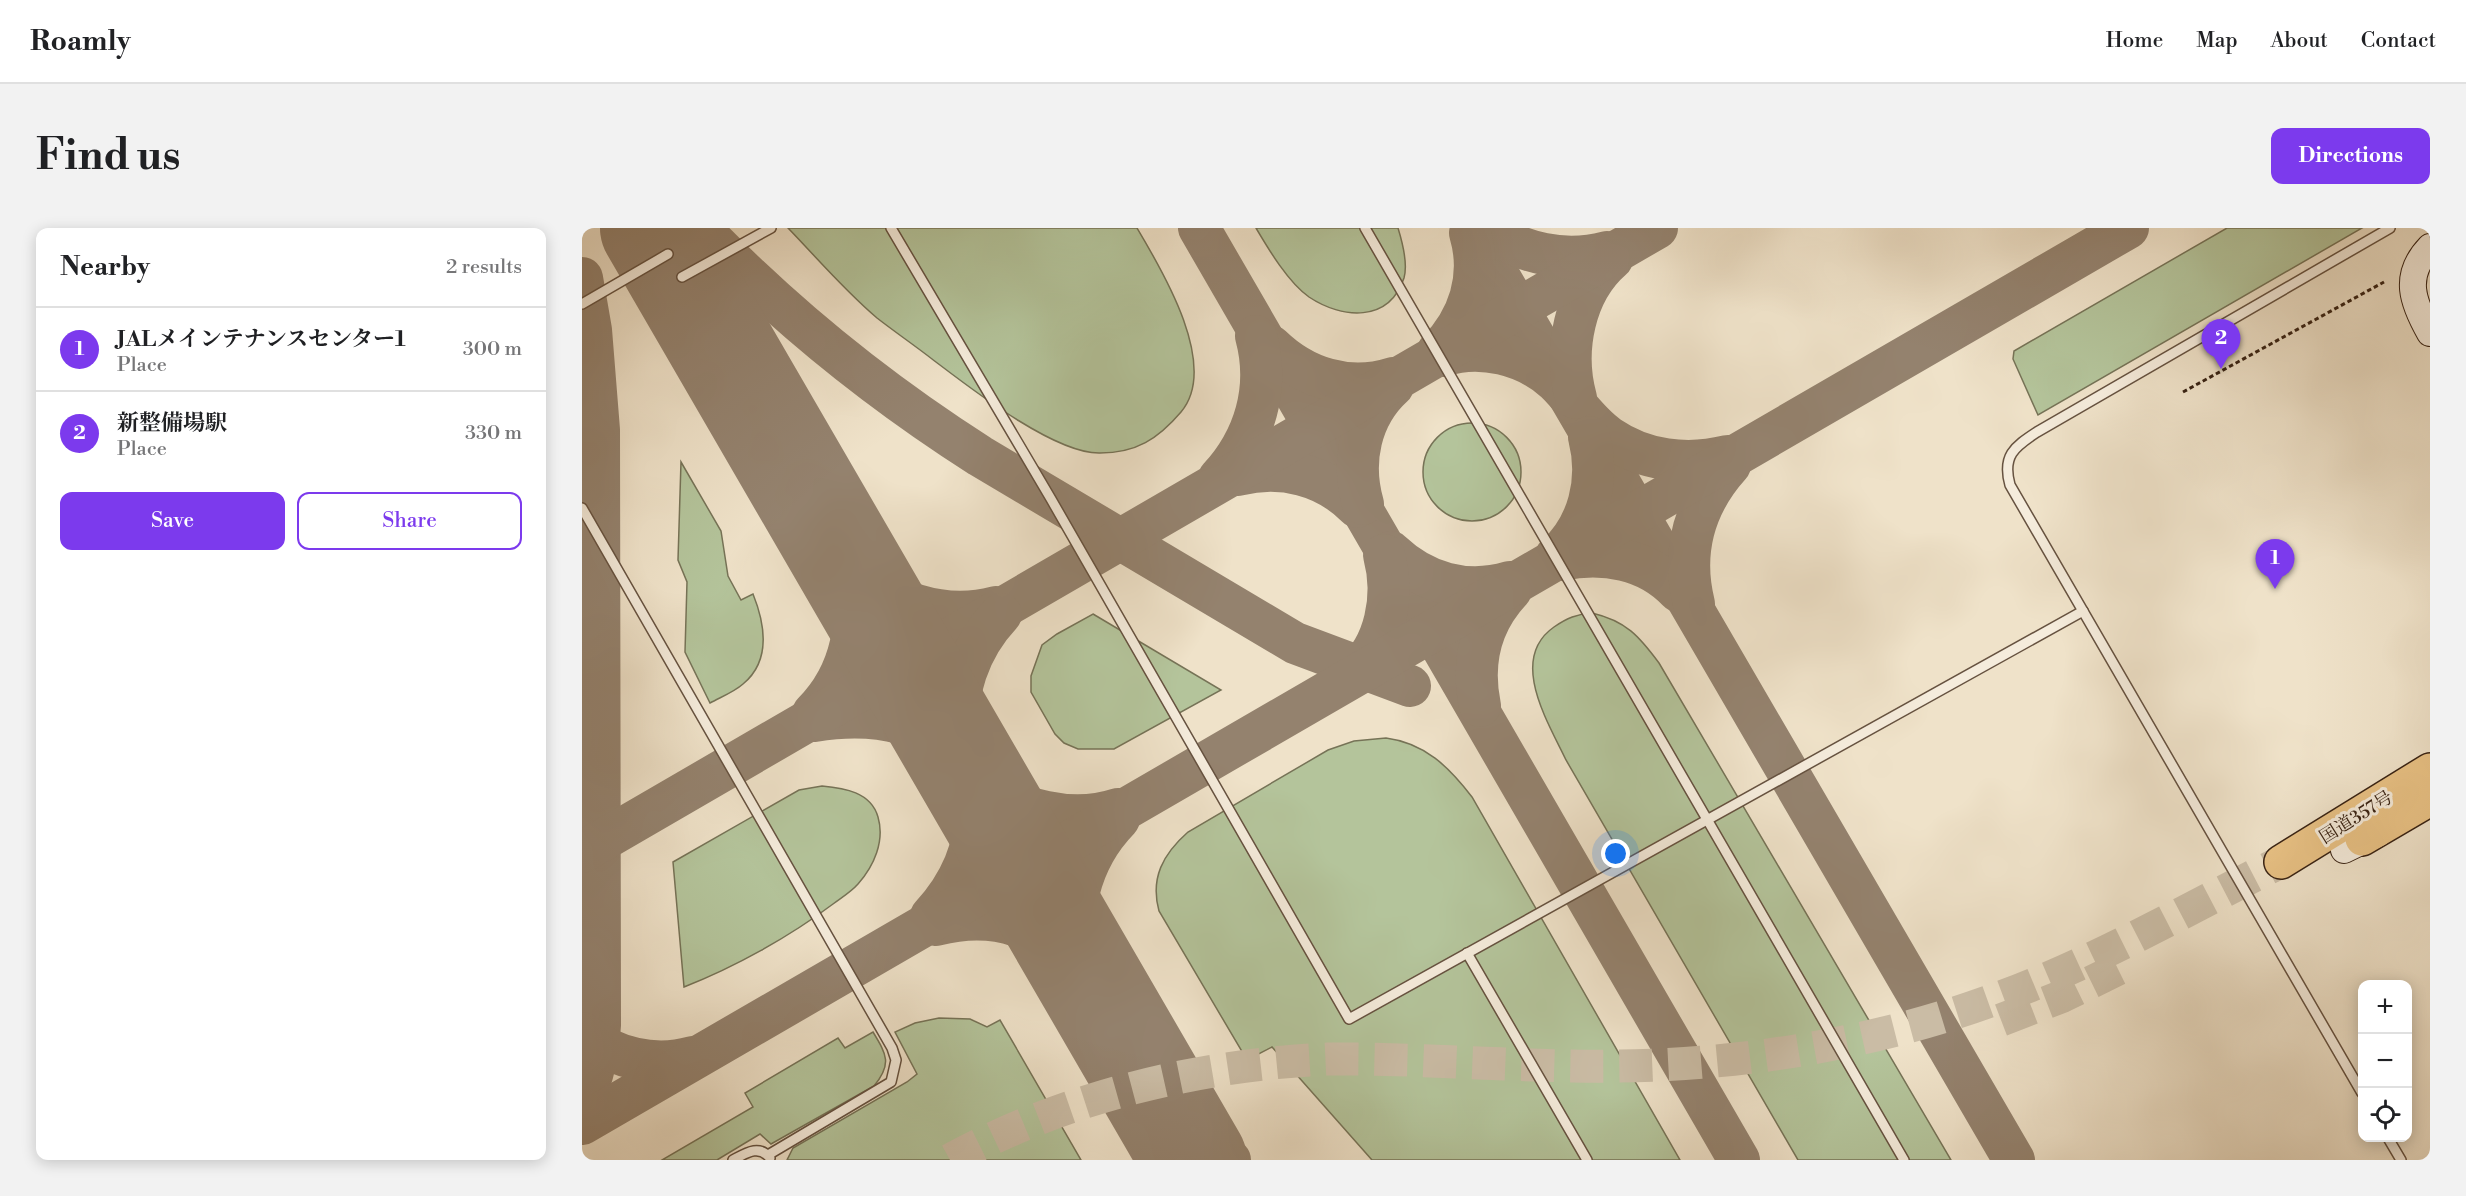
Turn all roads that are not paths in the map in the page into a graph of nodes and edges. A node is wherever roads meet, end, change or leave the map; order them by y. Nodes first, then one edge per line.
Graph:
1 (771, 228) edge
2 (891, 228) edge
3 (1365, 228) edge
4 (2390, 228) edge
5 (2429, 249) edge
6 (668, 254) dead end
7 (682, 277) dead end
8 (582, 304) edge
9 (2430, 333) edge
10 (582, 508) edge
11 (2082, 611) junction
12 (2430, 770) edge
13 (2430, 799) edge
14 (2430, 807) edge
15 (1708, 819) junction
16 (2344, 850) junction
17 (1467, 953) junction
18 (2359, 1088) edge
19 (2391, 1142) edge
20 (770, 1157) edge
21 (733, 1160) edge
22 (1587, 1160) edge
23 (1904, 1160) edge
24 (2401, 1160) edge

1 - 7 lane
2 - 17 lane
3 - 15 lane
4 - 11 lane
5 - 9 street
6 - 8 lane
10 - 20 lane
11 - 15 lane
11 - 18 lane
12 - 16 highway, 国道357号
13 - 16 highway, 国道357号
14 - 16 street
15 - 17 lane
15 - 23 lane
17 - 22 lane
19 - 24 lane
20 - 21 lane

